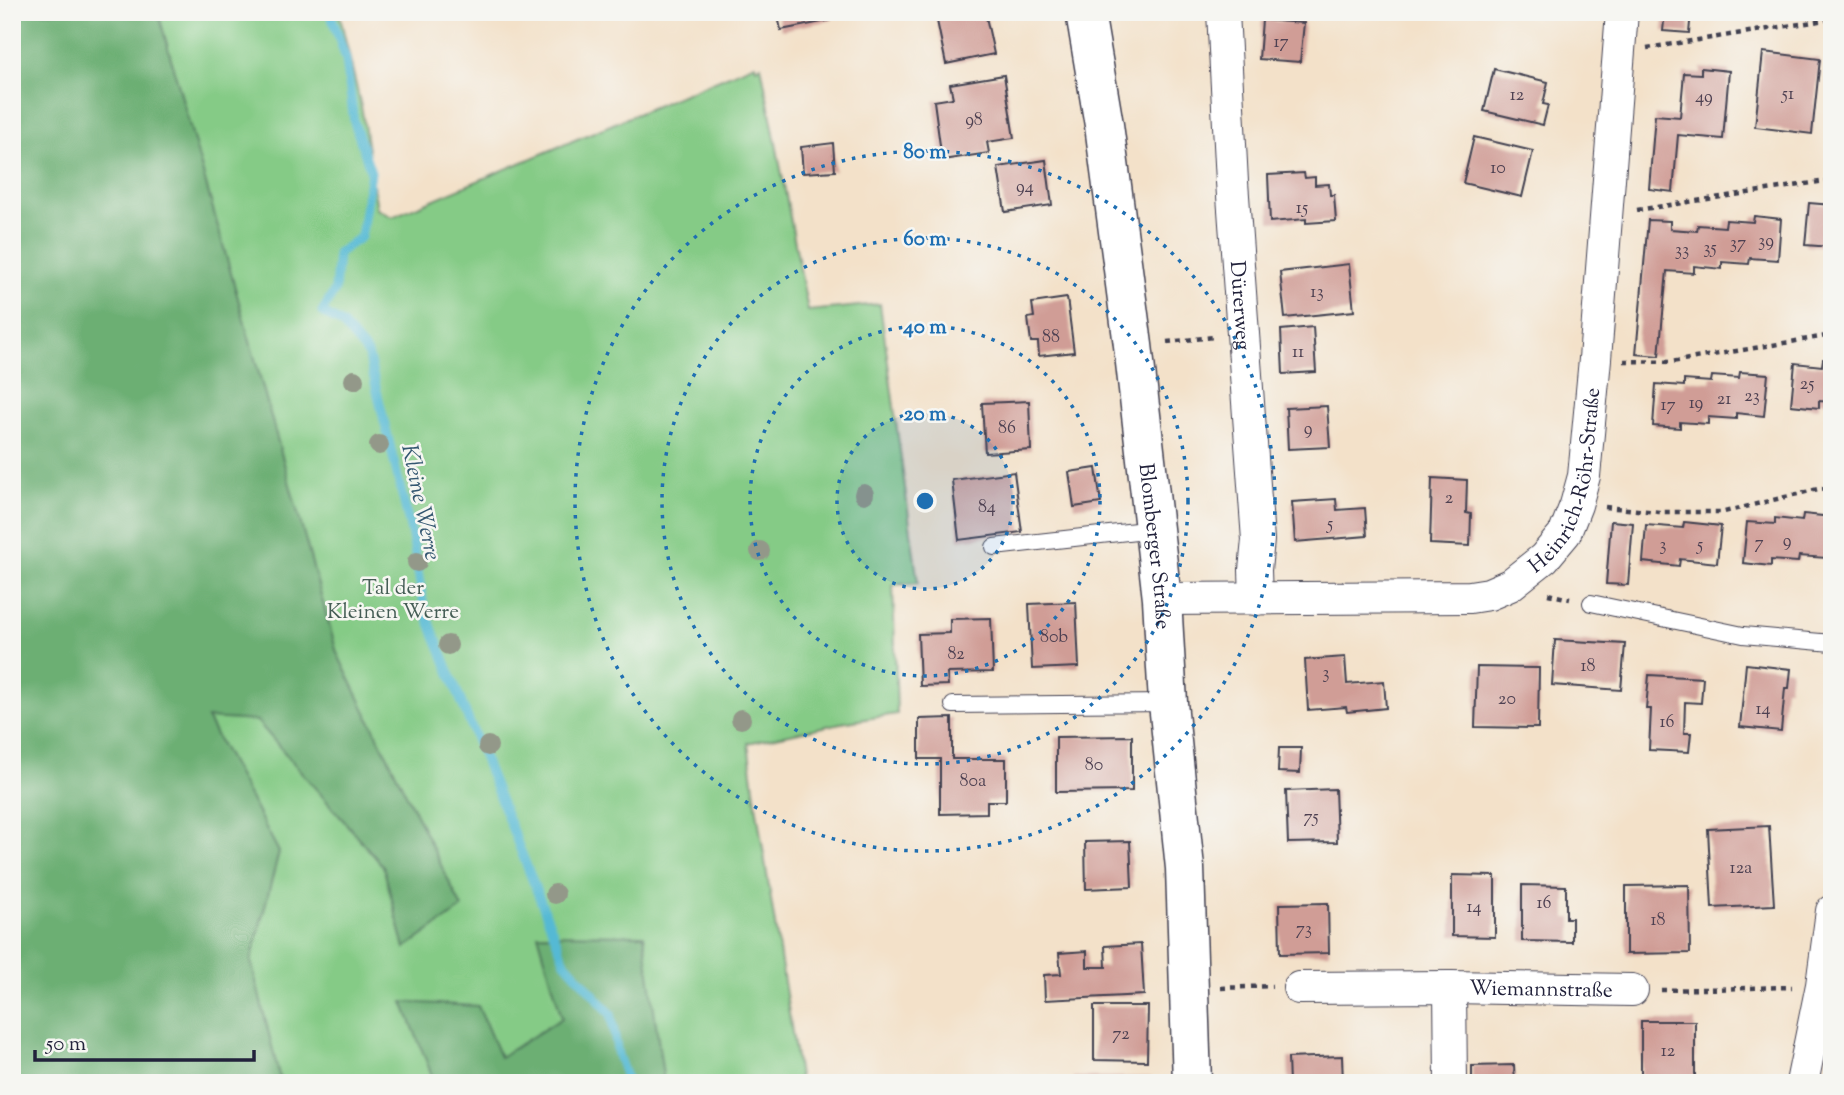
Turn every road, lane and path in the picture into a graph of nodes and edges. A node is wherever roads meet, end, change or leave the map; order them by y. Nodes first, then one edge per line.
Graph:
1 (1085, 12) edge
2 (1223, 12) edge
3 (1622, 12) edge
4 (1832, 19) edge
5 (1618, 52) junction
6 (1832, 180) edge
7 (1605, 215) junction
8 (1243, 334) junction
9 (1832, 335) edge
10 (1133, 345) junction
11 (1595, 359) junction
12 (1832, 488) edge
13 (1576, 505) junction
14 (1154, 529) junction
15 (994, 547) dead end
16 (1162, 599) junction
17 (1256, 599) junction
18 (1591, 603) dead end
19 (1832, 643) edge
20 (1168, 703) junction
21 (953, 705) dead end
22 (1832, 911) edge
23 (1827, 986) edge
24 (1451, 987) junction
25 (1188, 988) junction
26 (1300, 988) joint
27 (1632, 990) joint
28 (1192, 1083) edge
29 (1451, 1083) edge
30 (1802, 1083) edge

1 - 10 street, Blomberger Straße
2 - 8 street, Dürerweg
3 - 5 street, Heinrich-Röhr-Straße
4 - 5 path
5 - 7 street, Heinrich-Röhr-Straße
6 - 7 path
7 - 11 street, Heinrich-Röhr-Straße
8 - 10 path
8 - 17 street, Dürerweg
9 - 11 path
10 - 14 street, Blomberger Straße
11 - 13 street, Heinrich-Röhr-Straße
12 - 13 path
13 - 17 street, Heinrich-Röhr-Straße
14 - 15 lane
14 - 16 street, Blomberger Straße
16 - 17 street, Heinrich-Röhr-Straße
16 - 20 street, Blomberger Straße
18 - 19 lane
20 - 21 lane
20 - 25 street, Blomberger Straße
22 - 23 street
23 - 27 path
23 - 30 street
24 - 26 street, Wiemannstraße
24 - 27 street, Wiemannstraße
24 - 29 street, Wiemannstraße
25 - 26 path
25 - 28 street, Blomberger Straße

